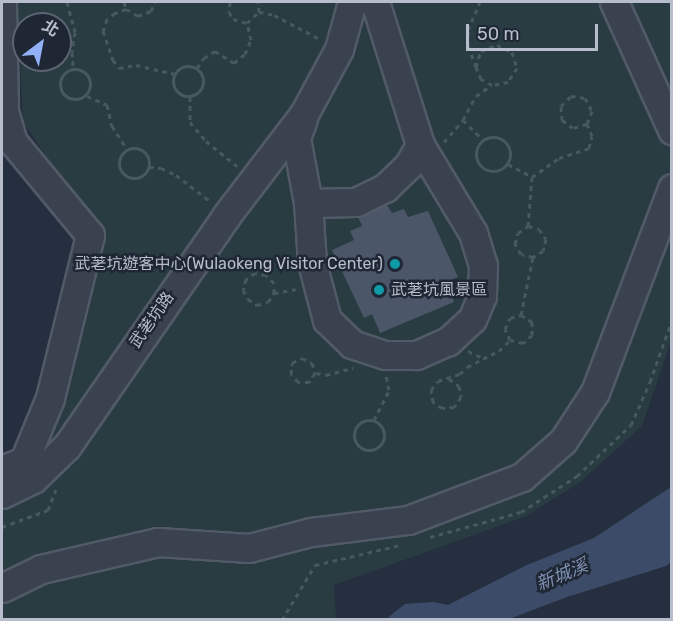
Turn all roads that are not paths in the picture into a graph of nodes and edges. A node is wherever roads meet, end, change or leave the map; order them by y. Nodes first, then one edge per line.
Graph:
1 (352, 2) edge
2 (375, 2) edge
3 (614, 2) edge
4 (2, 4) edge
5 (304, 114) junction
6 (672, 130) edge
7 (423, 151) junction
8 (672, 188) edge
9 (308, 203) junction
10 (2, 470) edge
11 (2, 494) edge
12 (2, 588) edge

1 - 5 street, 武荖坑路
2 - 7 street
3 - 6 street
4 - 10 street
5 - 9 street
5 - 11 street, 武荖坑路
7 - 9 street
7 - 9 street
8 - 12 street

